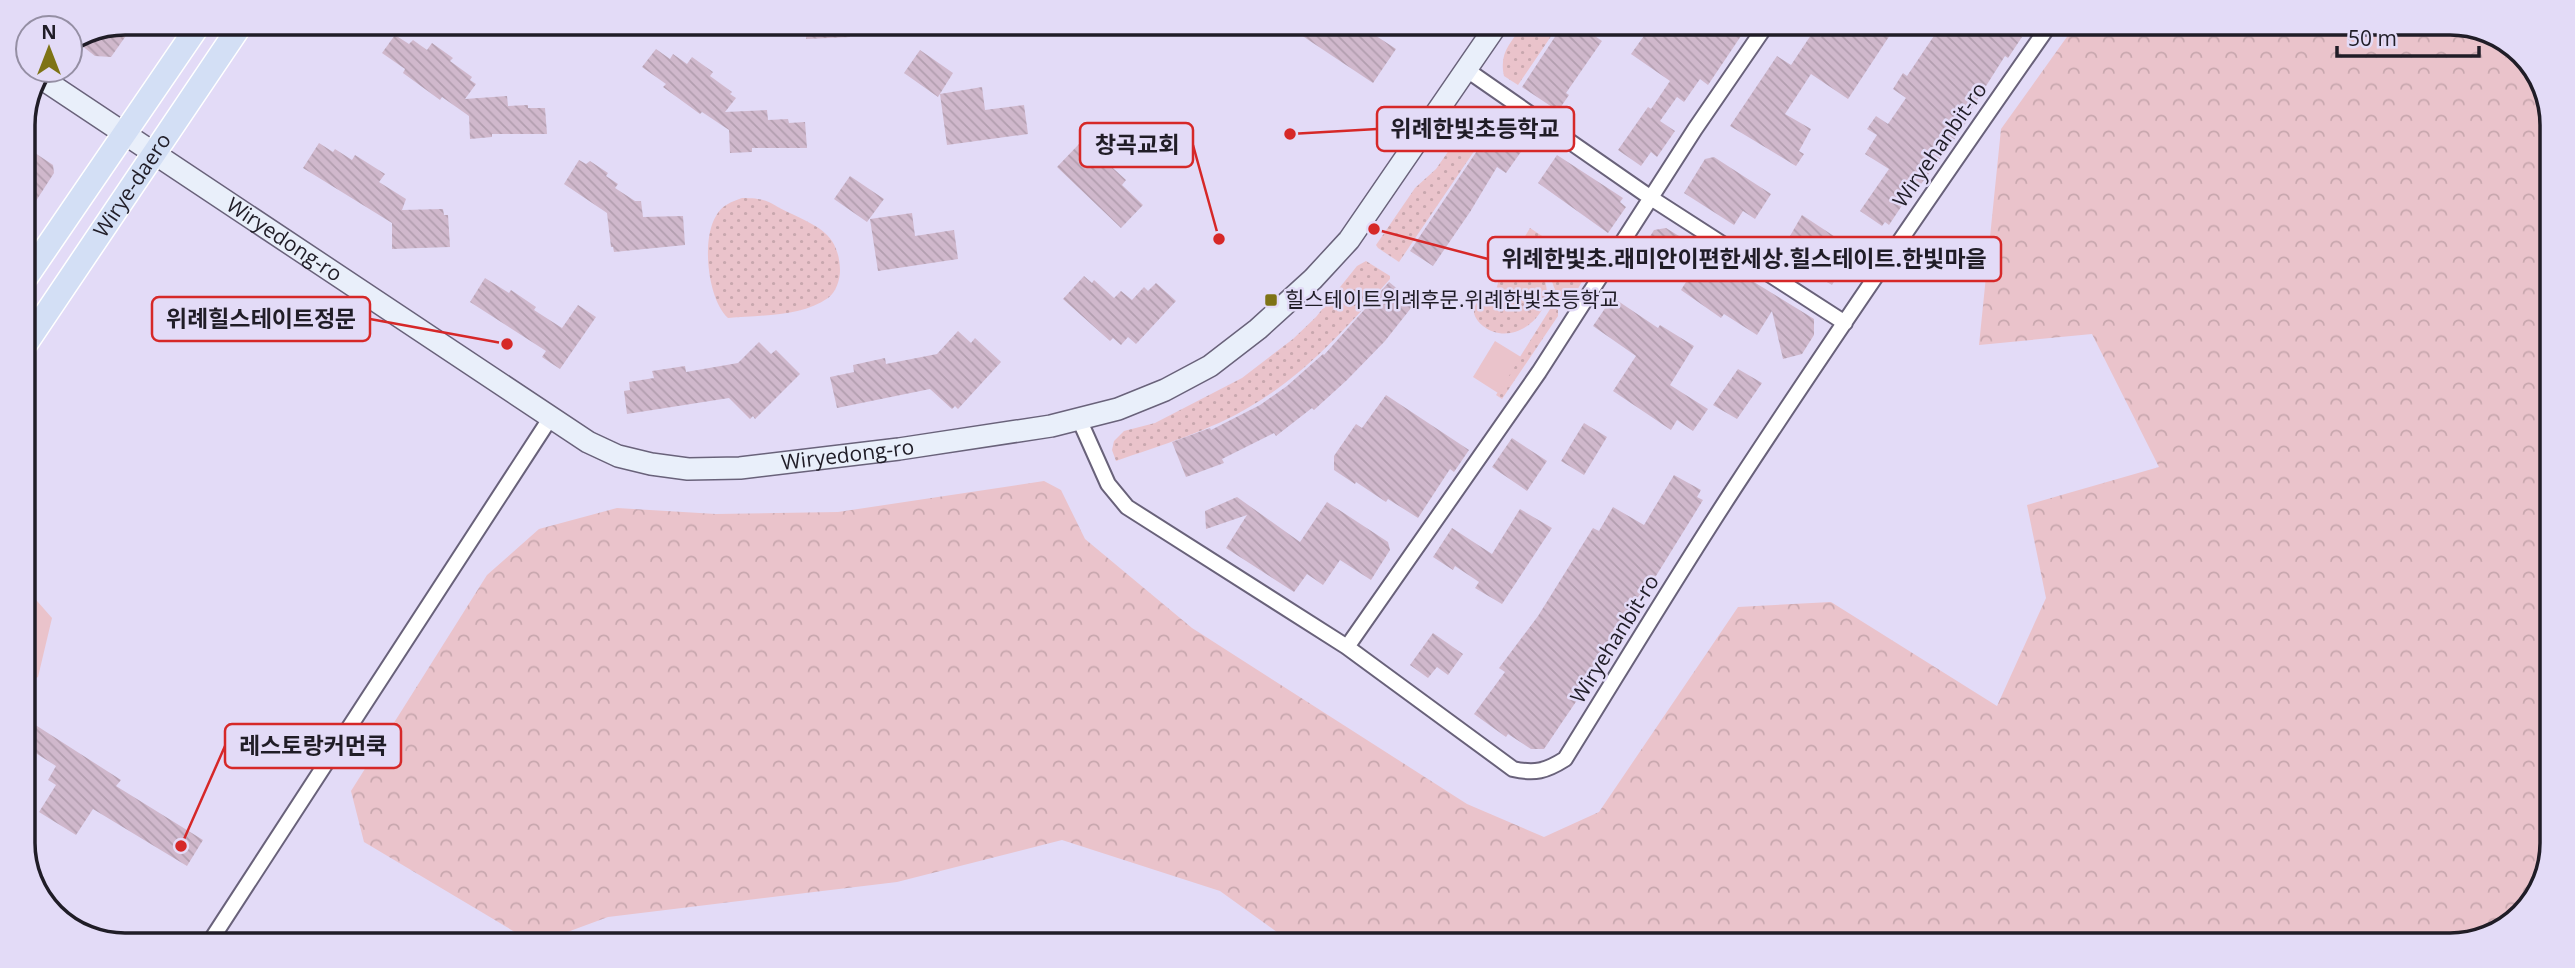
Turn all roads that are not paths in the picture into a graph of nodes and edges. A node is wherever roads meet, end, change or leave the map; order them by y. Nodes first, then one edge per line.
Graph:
1 (192, 35) edge
2 (234, 35) edge
3 (1490, 35) edge
4 (1760, 35) edge
5 (2042, 35) edge
6 (1467, 70) junction
7 (50, 84) edge
8 (124, 133) junction
9 (153, 154) junction
10 (1651, 198) junction
11 (35, 264) edge
12 (1845, 323) junction
13 (35, 330) edge
14 (551, 417) junction
15 (1079, 419) junction
16 (1347, 648) junction
17 (216, 933) edge

1 - 8 main road, Wirye-daero
2 - 9 main road, Wirye-daero
3 - 6 street, Wiryedong-ro
4 - 10 street
5 - 12 street, Wiryehanbit-ro
6 - 10 street
6 - 15 street, Wiryedong-ro
7 - 8 street, Wiryedong-ro
8 - 9 street, Wiryedong-ro
8 - 11 main road, Wirye-daero
9 - 13 main road, Wirye-daero
9 - 14 street, Wiryedong-ro
10 - 12 street
10 - 16 street
12 - 16 street, Wiryehanbit-ro
14 - 15 street, Wiryedong-ro
14 - 17 street
15 - 16 street, Wiryehanbit-ro

